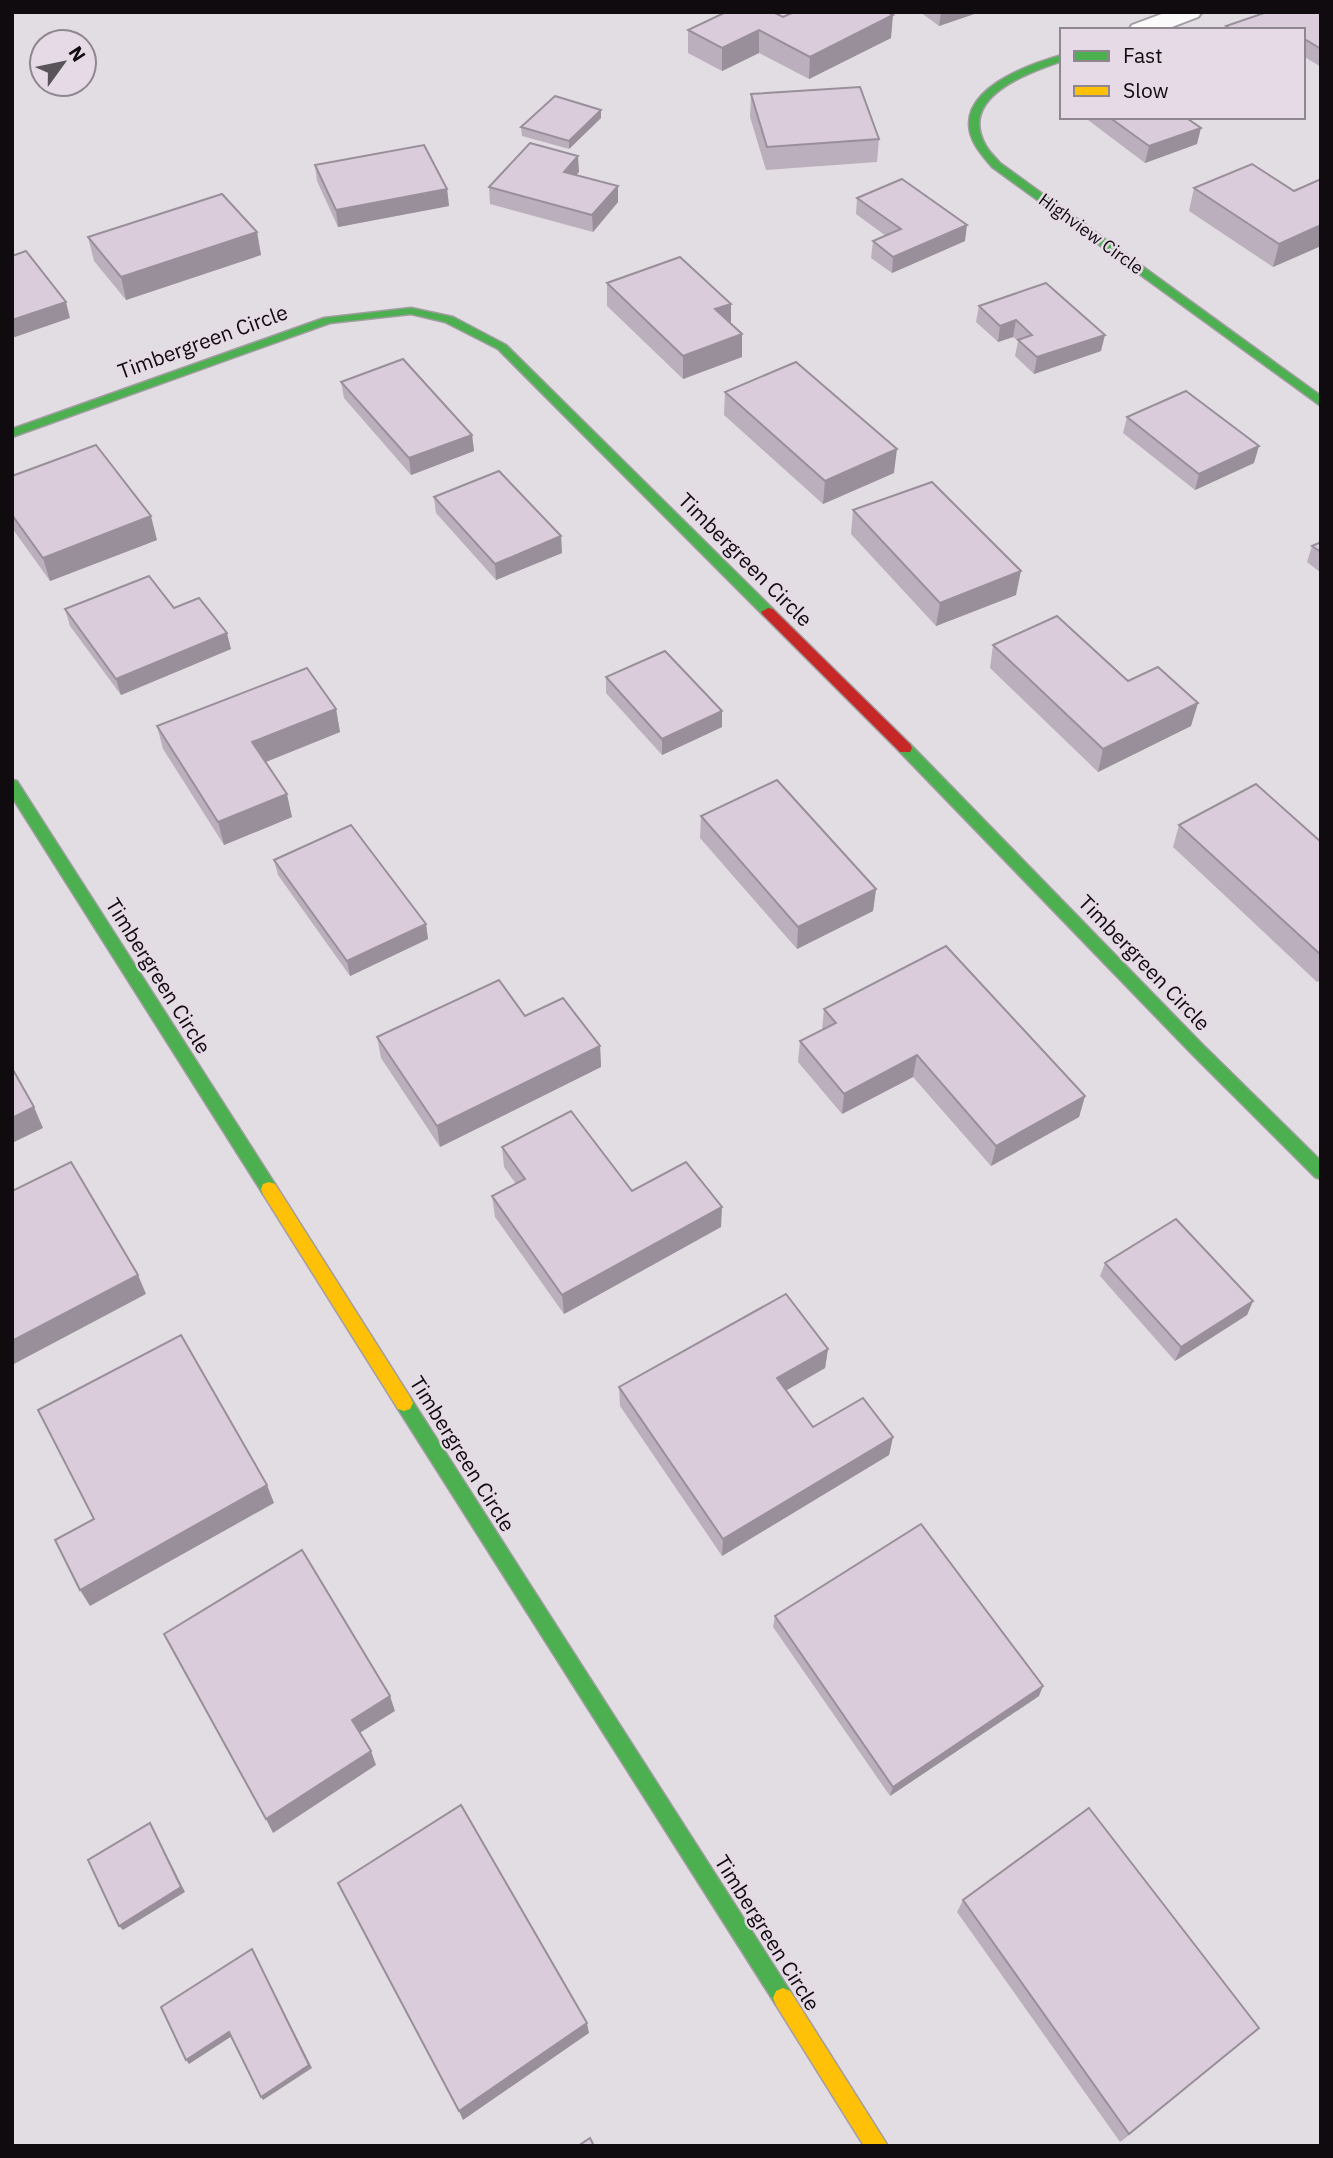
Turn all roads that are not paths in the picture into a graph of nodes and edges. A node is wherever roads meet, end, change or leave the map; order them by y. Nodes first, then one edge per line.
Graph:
1 (1190, 12) edge
2 (1146, 28) edge
3 (1060, 59) edge
4 (1321, 402) edge
5 (12, 433) edge
6 (12, 785) edge
7 (1321, 1172) edge
8 (877, 2146) edge

1 - 2 street
3 - 4 street, Highview Circle
5 - 7 street, Timbergreen Circle
6 - 8 street, Timbergreen Circle

